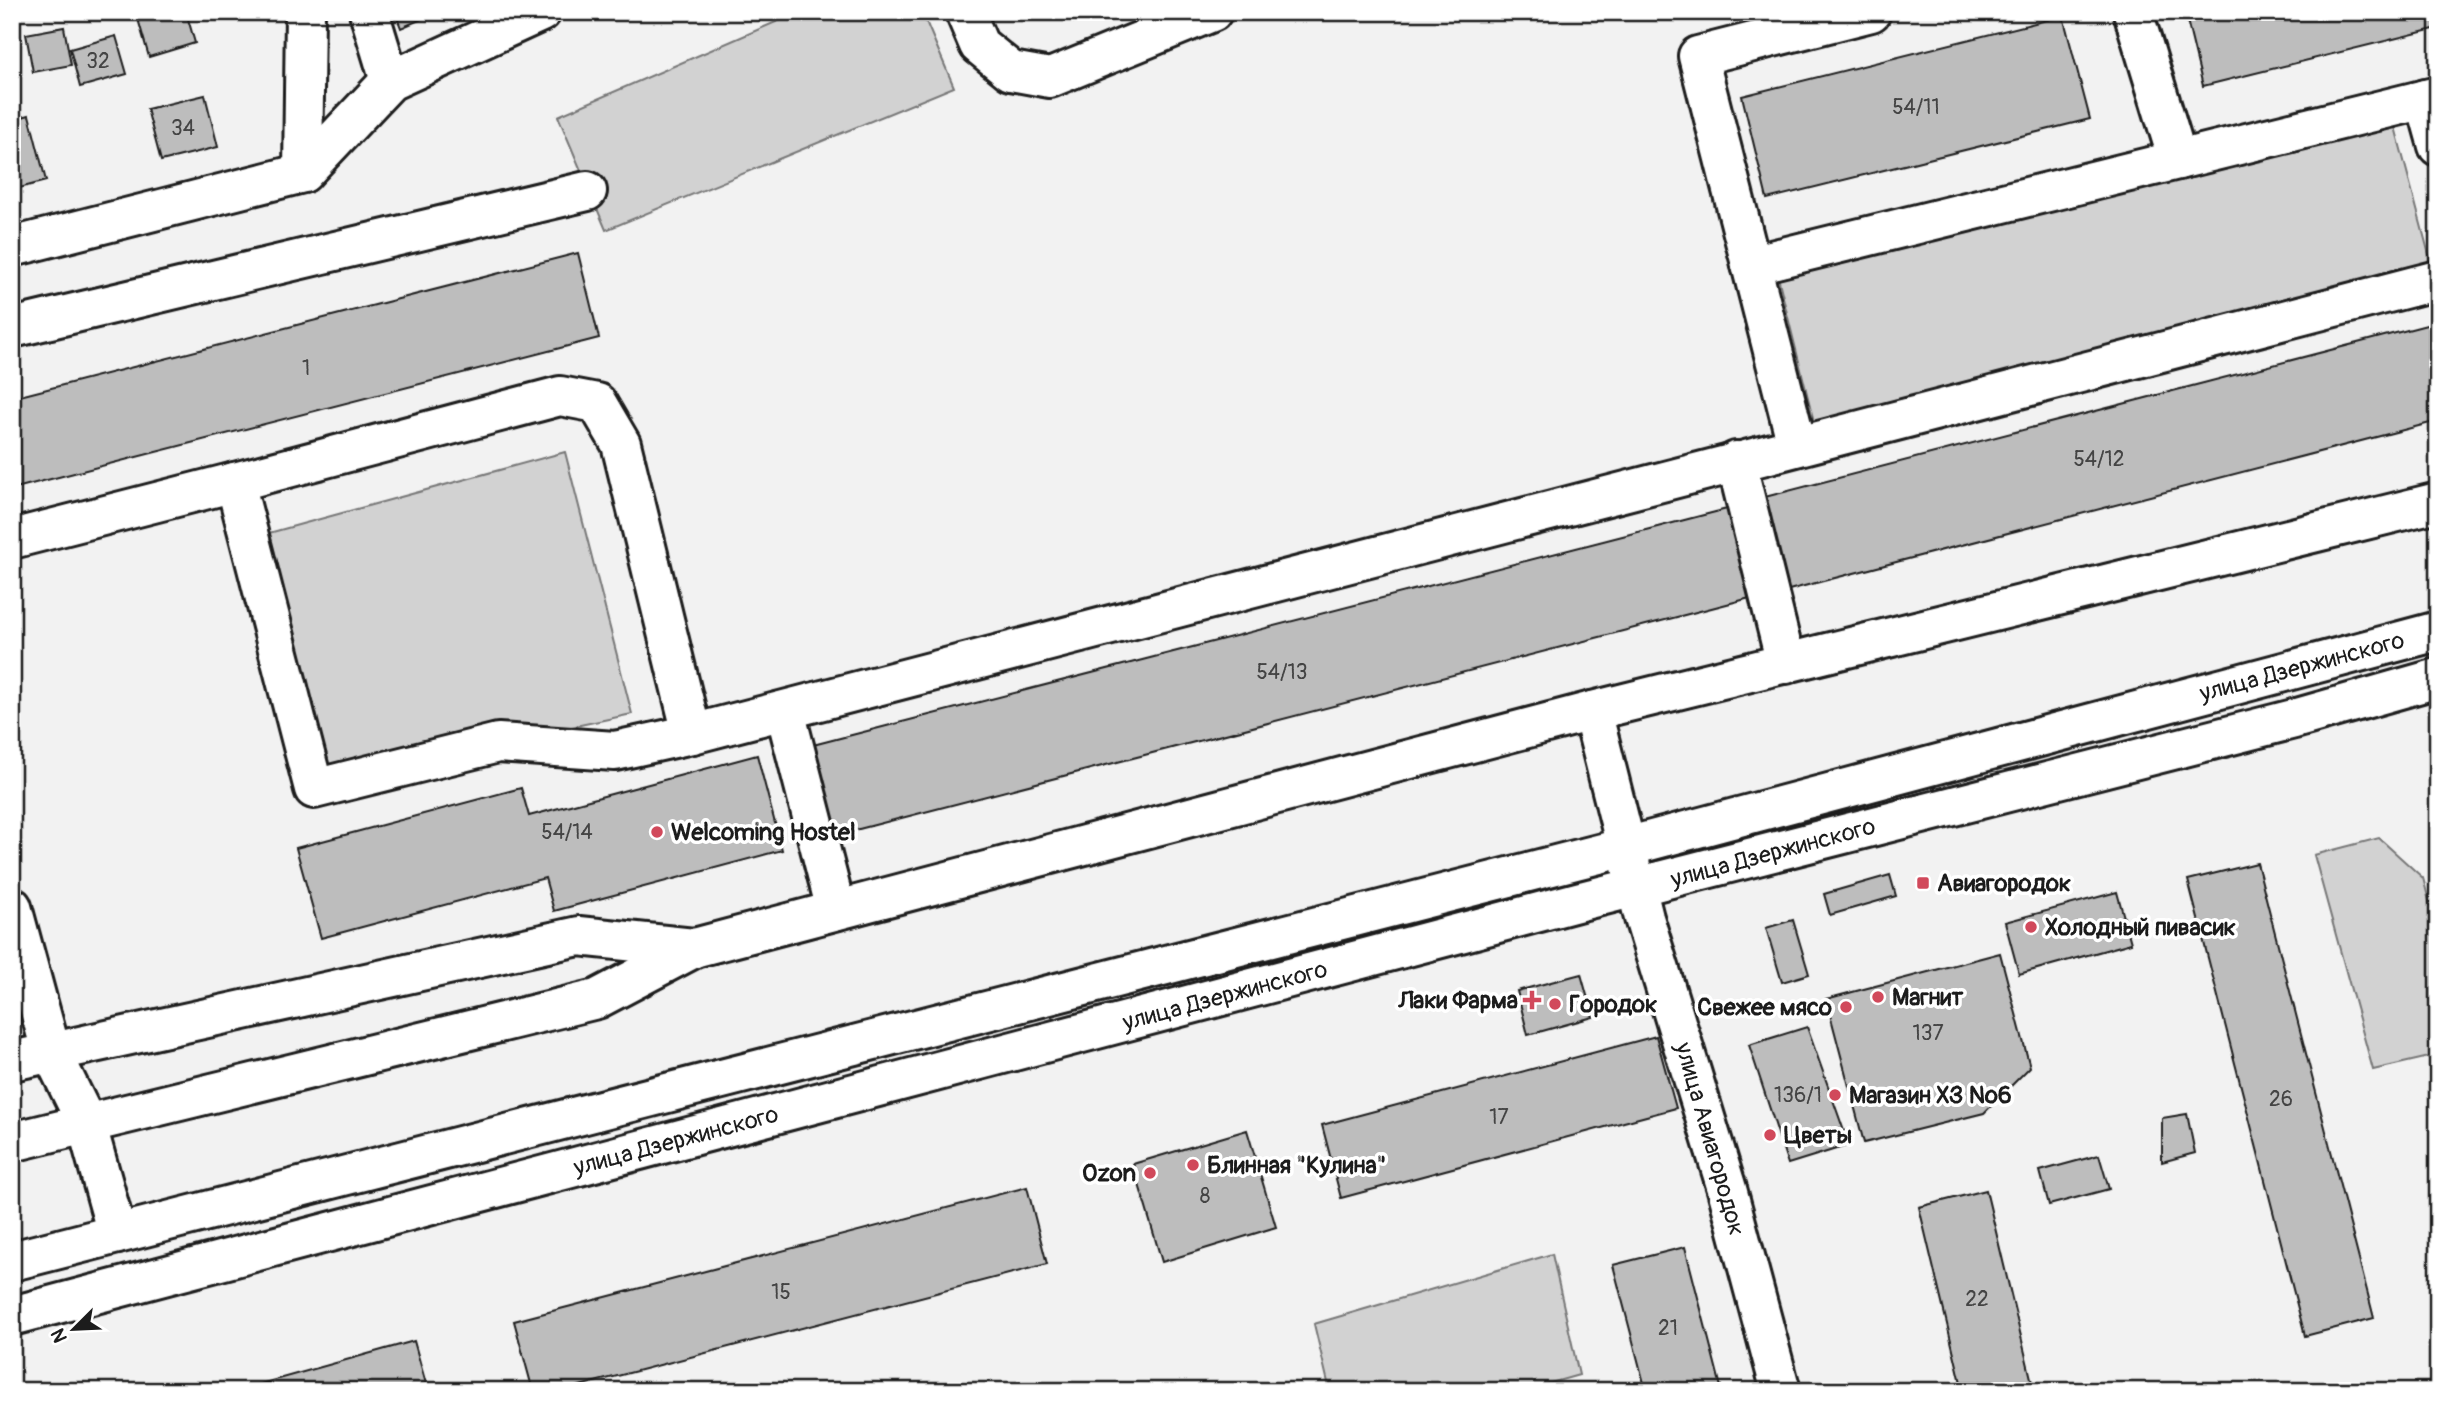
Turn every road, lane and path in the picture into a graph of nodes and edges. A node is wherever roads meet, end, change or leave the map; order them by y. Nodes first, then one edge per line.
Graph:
1 (305, 12) edge
2 (369, 12) edge
3 (541, 12) edge
4 (965, 12) edge
5 (1212, 12) edge
6 (1871, 12) edge
7 (2133, 12) edge
8 (390, 81) junction
9 (2432, 98) edge
10 (2438, 146) edge
11 (2178, 160) junction
12 (303, 173) junction
13 (587, 191) dead end
14 (12, 247) edge
15 (1751, 265) junction
16 (2438, 280) edge
17 (12, 328) edge
18 (1797, 446) junction
19 (1736, 461) junction
20 (235, 482) junction
21 (2438, 502) edge
22 (12, 538) edge
23 (2438, 631) edge
24 (1786, 664) junction
25 (2438, 678) edge
26 (785, 711) junction
27 (1592, 711) junction
28 (692, 733) junction
29 (1626, 846) junction
30 (1636, 889) junction
31 (12, 908) edge
32 (836, 911) junction
33 (694, 948) junction
34 (51, 1051) junction
35 (12, 1061) edge
36 (86, 1122) junction
37 (12, 1142) edge
38 (117, 1234) junction
39 (12, 1261) edge
40 (12, 1316) edge
41 (1781, 1391) edge

1 - 12 main road
2 - 8 main road
3 - 8 main road
4 - 5 main road
6 - 15 main road
7 - 11 main road
8 - 12 main road
9 - 10 main road
9 - 11 main road
11 - 15 main road
12 - 14 main road
13 - 17 main road
15 - 18 main road
16 - 18 main road
18 - 19 main road
19 - 24 main road
19 - 26 main road
20 - 22 main road
20 - 28 main road
20 - 28 main road
21 - 24 main road
23 - 29 main road, улица Дзержинского
24 - 27 main road
25 - 30 main road, улица Дзержинского
26 - 28 main road
26 - 32 main road
27 - 29 main road, улица Авиагородок
27 - 32 main road
29 - 30 main road, улица Авиагородок
29 - 38 main road, улица Дзержинского
30 - 40 main road, улица Дзержинского
30 - 41 main road, улица Авиагородок
31 - 34 main road
32 - 33 main road
33 - 34 main road
33 - 36 main road
34 - 35 main road
34 - 36 main road
36 - 37 main road
36 - 38 main road
38 - 39 main road, улица Дзержинского

